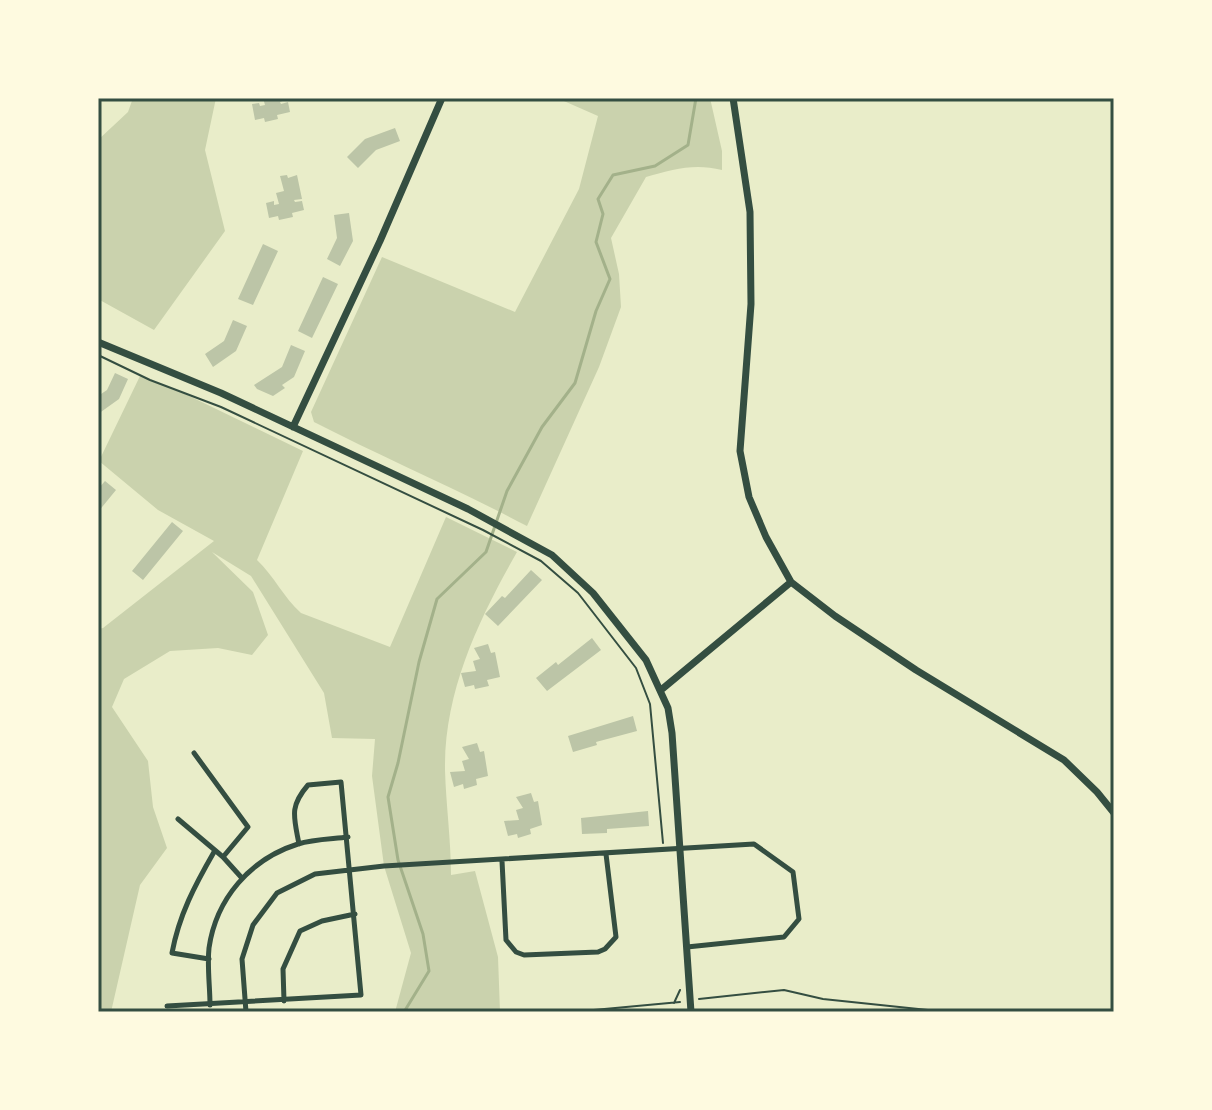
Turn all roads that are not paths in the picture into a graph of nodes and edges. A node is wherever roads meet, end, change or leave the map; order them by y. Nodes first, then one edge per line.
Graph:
1 (442, 98) edge
2 (733, 98) edge
3 (98, 342) edge
4 (293, 427) junction
5 (791, 582) junction
6 (661, 690) junction
7 (194, 753) dead end
8 (1114, 813) edge
9 (178, 819) dead end
10 (348, 837) junction
11 (299, 844) junction
12 (679, 847) junction
13 (214, 852) junction
14 (606, 854) junction
15 (223, 857) junction
16 (502, 861) junction
17 (350, 869) junction
18 (241, 877) junction
19 (355, 914) junction
20 (686, 948) junction
21 (209, 959) junction
22 (284, 1001) junction
23 (245, 1004) junction
24 (210, 1005) junction
25 (167, 1006) dead end
26 (246, 1012) edge
27 (691, 1012) edge

1 - 4 street
2 - 5 street
3 - 4 street
4 - 6 street
5 - 6 street
5 - 8 street
6 - 12 street
7 - 15 street
9 - 13 street
10 - 11 street
10 - 11 street
10 - 17 street
11 - 18 street
12 - 14 street
12 - 20 street
12 - 20 street
13 - 15 street
13 - 21 street
14 - 16 street
14 - 16 street
15 - 18 street
16 - 17 street
17 - 19 street
17 - 23 street
18 - 21 street
19 - 22 street
19 - 22 street
20 - 27 street
21 - 24 street
22 - 23 street
23 - 24 street
23 - 26 street
24 - 25 street

